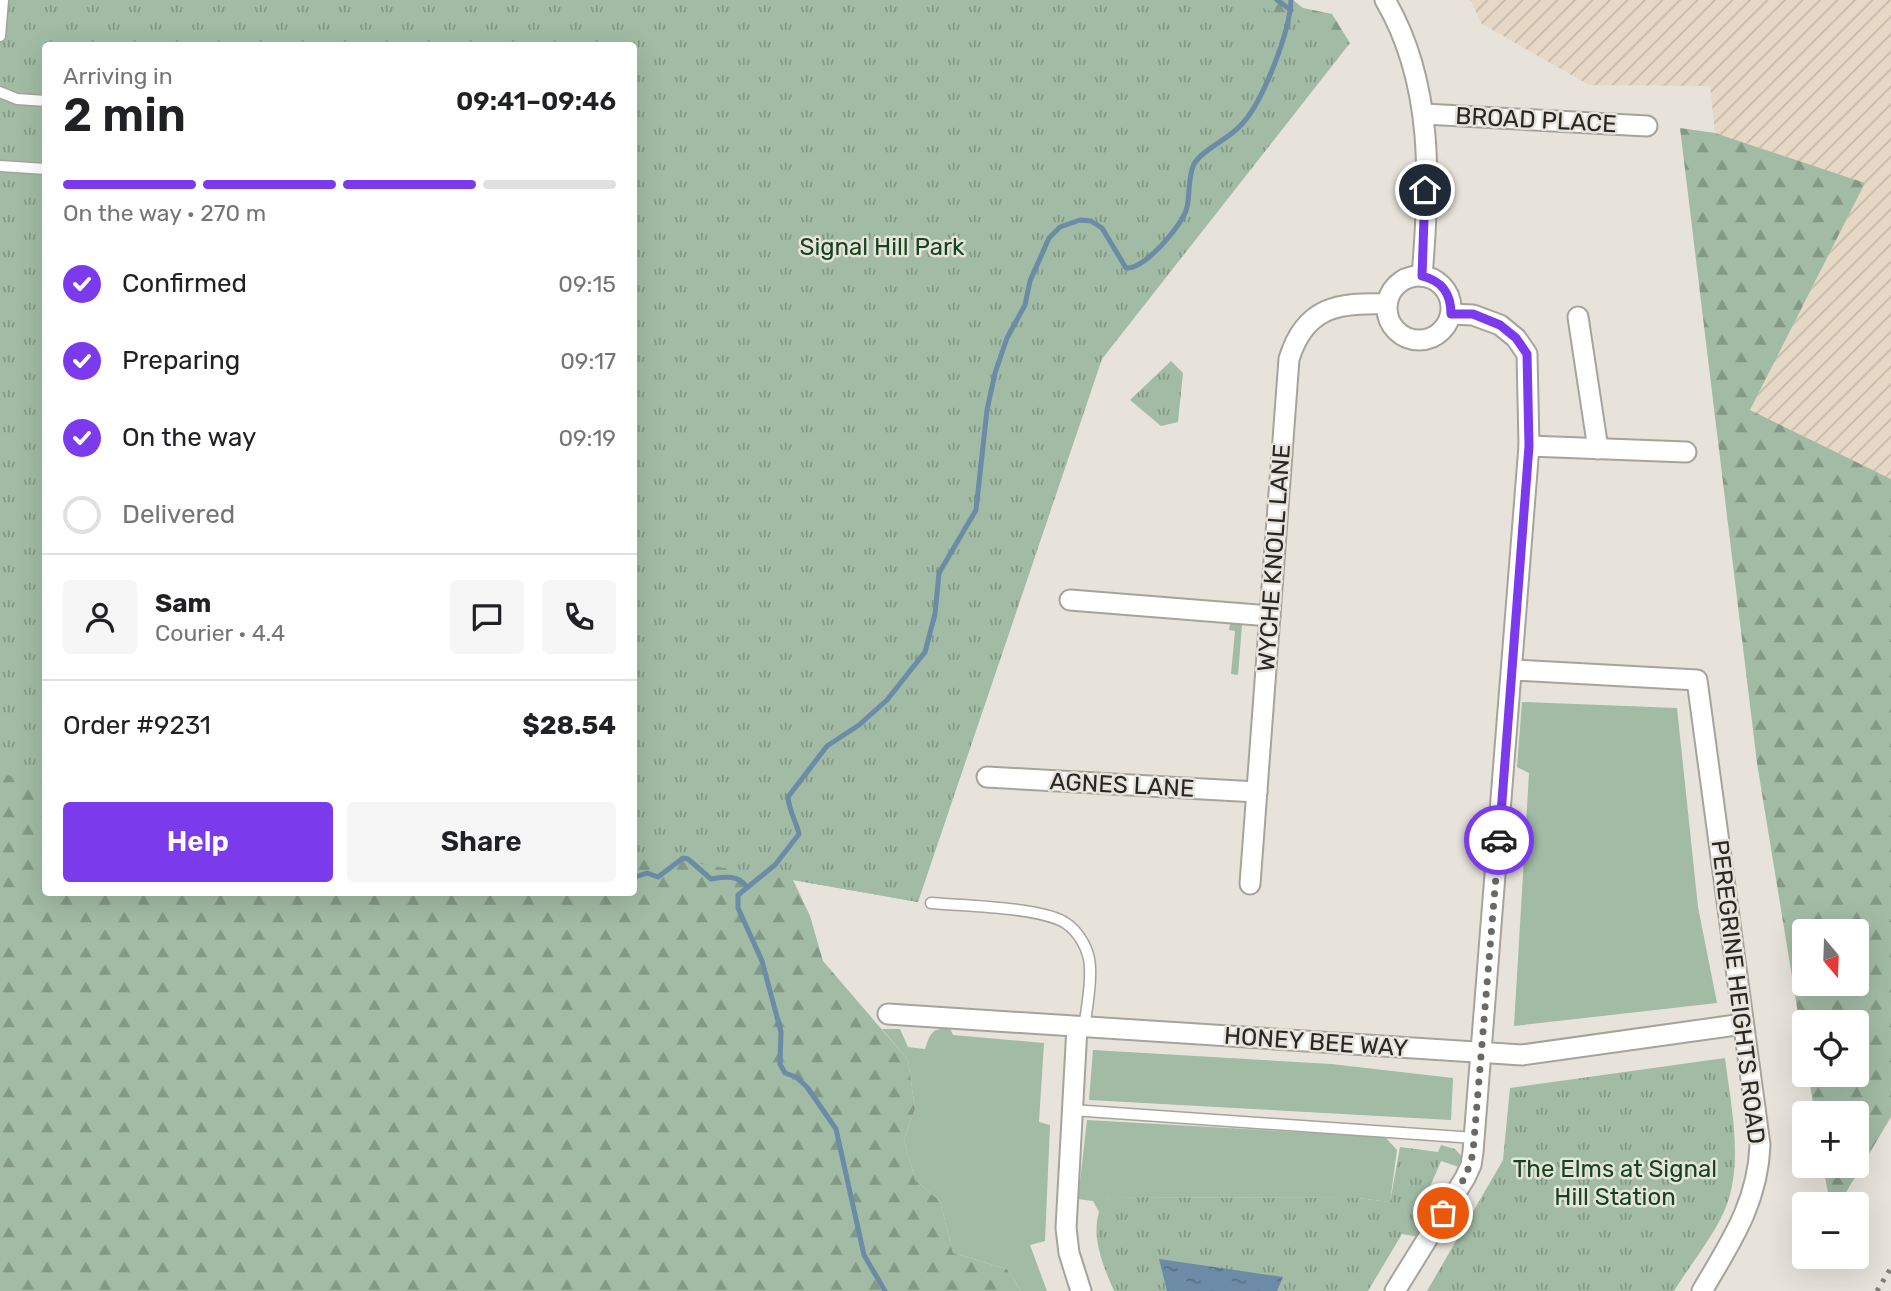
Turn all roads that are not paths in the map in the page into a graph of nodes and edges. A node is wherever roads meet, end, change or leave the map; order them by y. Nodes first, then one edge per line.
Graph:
1 (3, 0) edge
2 (1385, 0) edge
3 (0, 36) edge
4 (0, 92) edge
5 (42, 101) edge
6 (1424, 114) junction
7 (1647, 126) dead end
8 (0, 166) edge
9 (42, 169) edge
10 (1422, 276) junction
11 (1387, 304) junction
12 (1451, 314) junction
13 (1578, 317) dead end
14 (1529, 446) junction
15 (1598, 449) junction
16 (1686, 452) dead end
17 (1070, 600) dead end
18 (1270, 616) junction
19 (1513, 670) junction
20 (987, 777) dead end
21 (1257, 792) junction
22 (1250, 884) dead end
23 (931, 903) dead end
24 (888, 1014) dead end
25 (1744, 1024) junction
26 (1081, 1027) junction
27 (1482, 1052) junction
28 (1072, 1110) junction
29 (1475, 1138) junction
30 (1081, 1291) edge
31 (1395, 1291) edge
32 (1702, 1291) edge

1 - 3 lane
2 - 6 street
4 - 5 lane
6 - 7 street, BROAD PLACE
6 - 10 street
8 - 9 lane
10 - 11 street
10 - 12 street
11 - 12 street
11 - 18 street, WYCHE KNOLL LANE
12 - 14 street
13 - 15 street
14 - 15 street
14 - 19 street
15 - 16 street
17 - 18 street
18 - 21 street, WYCHE KNOLL LANE
19 - 25 street, PEREGRINE HEIGHTS ROAD
19 - 27 street
20 - 21 street, AGNES LANE
21 - 22 street, WYCHE KNOLL LANE
23 - 26 lane
24 - 26 street, HONEY BEE WAY
25 - 27 street, HONEY BEE WAY
25 - 32 street, PEREGRINE HEIGHTS ROAD
26 - 27 street, HONEY BEE WAY
26 - 28 street
27 - 29 street
28 - 29 lane
28 - 30 street
29 - 31 street

